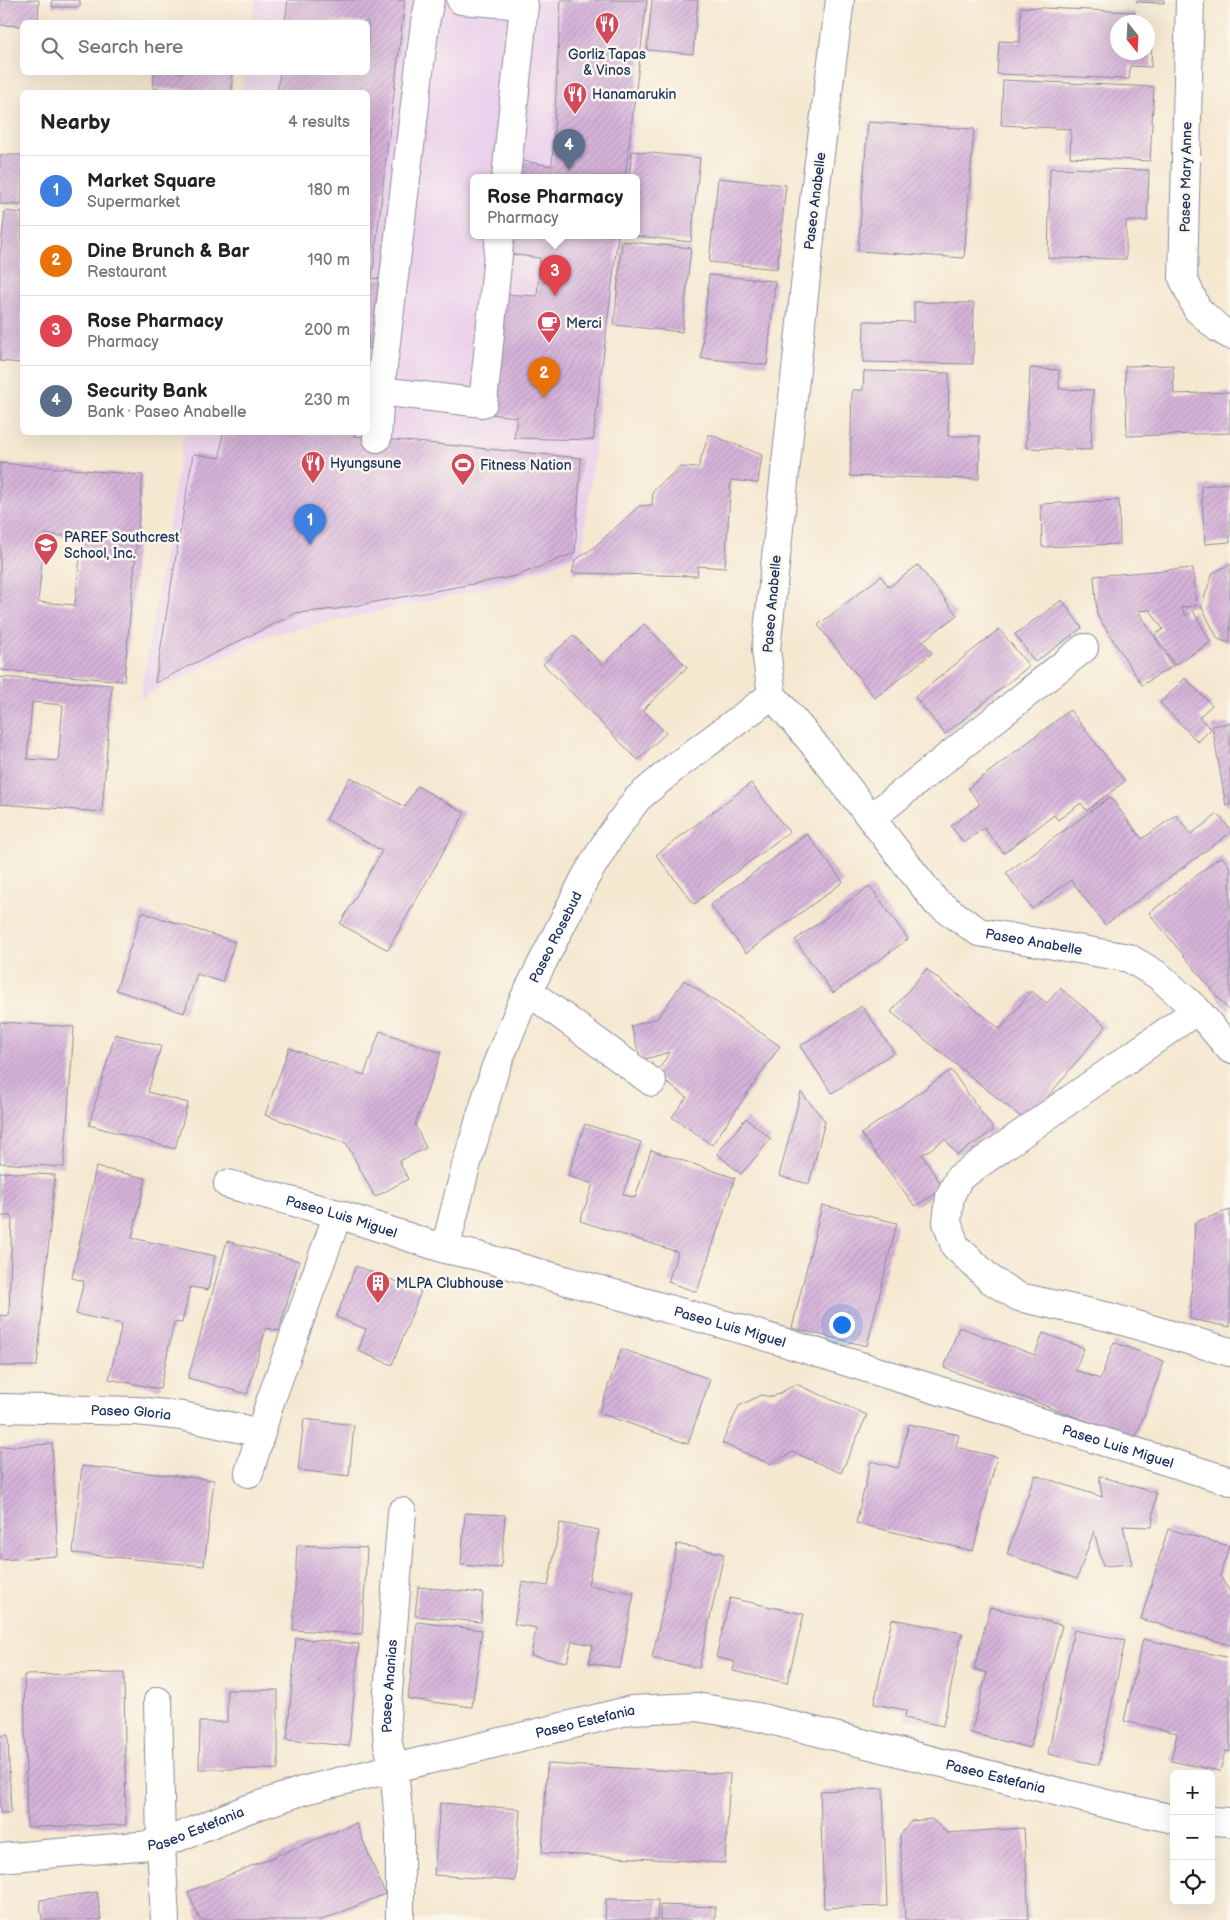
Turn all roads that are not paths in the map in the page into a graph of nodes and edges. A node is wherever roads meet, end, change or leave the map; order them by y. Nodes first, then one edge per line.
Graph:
1 (430, 0) edge
2 (461, 0) edge
3 (840, 0) edge
4 (1190, 0) edge
5 (506, 174) edge
6 (500, 239) edge
7 (1230, 334) edge
8 (380, 391) junction
9 (377, 438) dead end
10 (1084, 648) dead end
11 (772, 695) junction
12 (870, 818) junction
13 (528, 991) junction
14 (1197, 1010) junction
15 (1230, 1049) edge
16 (652, 1082) dead end
17 (228, 1184) dead end
18 (338, 1214) junction
19 (445, 1249) junction
20 (1230, 1352) edge
21 (0, 1408) edge
22 (262, 1433) junction
23 (249, 1473) dead end
24 (1230, 1481) edge
25 (402, 1512) dead end
26 (158, 1701) dead end
27 (394, 1768) junction
28 (1170, 1817) edge
29 (1215, 1821) edge
30 (1230, 1822) edge
31 (161, 1844) junction
32 (0, 1858) edge
33 (165, 1920) edge
34 (400, 1920) edge

1 - 8 street
2 - 5 street
3 - 11 street, Paseo Anabelle
4 - 7 street, Paseo Mary Anne
6 - 8 street
8 - 9 street
10 - 12 street
11 - 12 street, Paseo Anabelle
11 - 13 street, Paseo Rosebud
12 - 14 street, Paseo Anabelle
13 - 16 street
13 - 19 street, Paseo Rosebud
14 - 15 street, Paseo Anabelle
14 - 20 street
17 - 18 street, Paseo Luis Miguel
18 - 19 street, Paseo Luis Miguel
18 - 22 street
19 - 24 street, Paseo Luis Miguel
21 - 22 street, Paseo Gloria
22 - 23 street
25 - 27 street, Paseo Ananias
26 - 31 street
27 - 28 street, Paseo Estefania
27 - 31 street, Paseo Estefania
27 - 34 street, Paseo Ananias
29 - 30 street
31 - 32 street, Paseo Estefania
31 - 33 street

